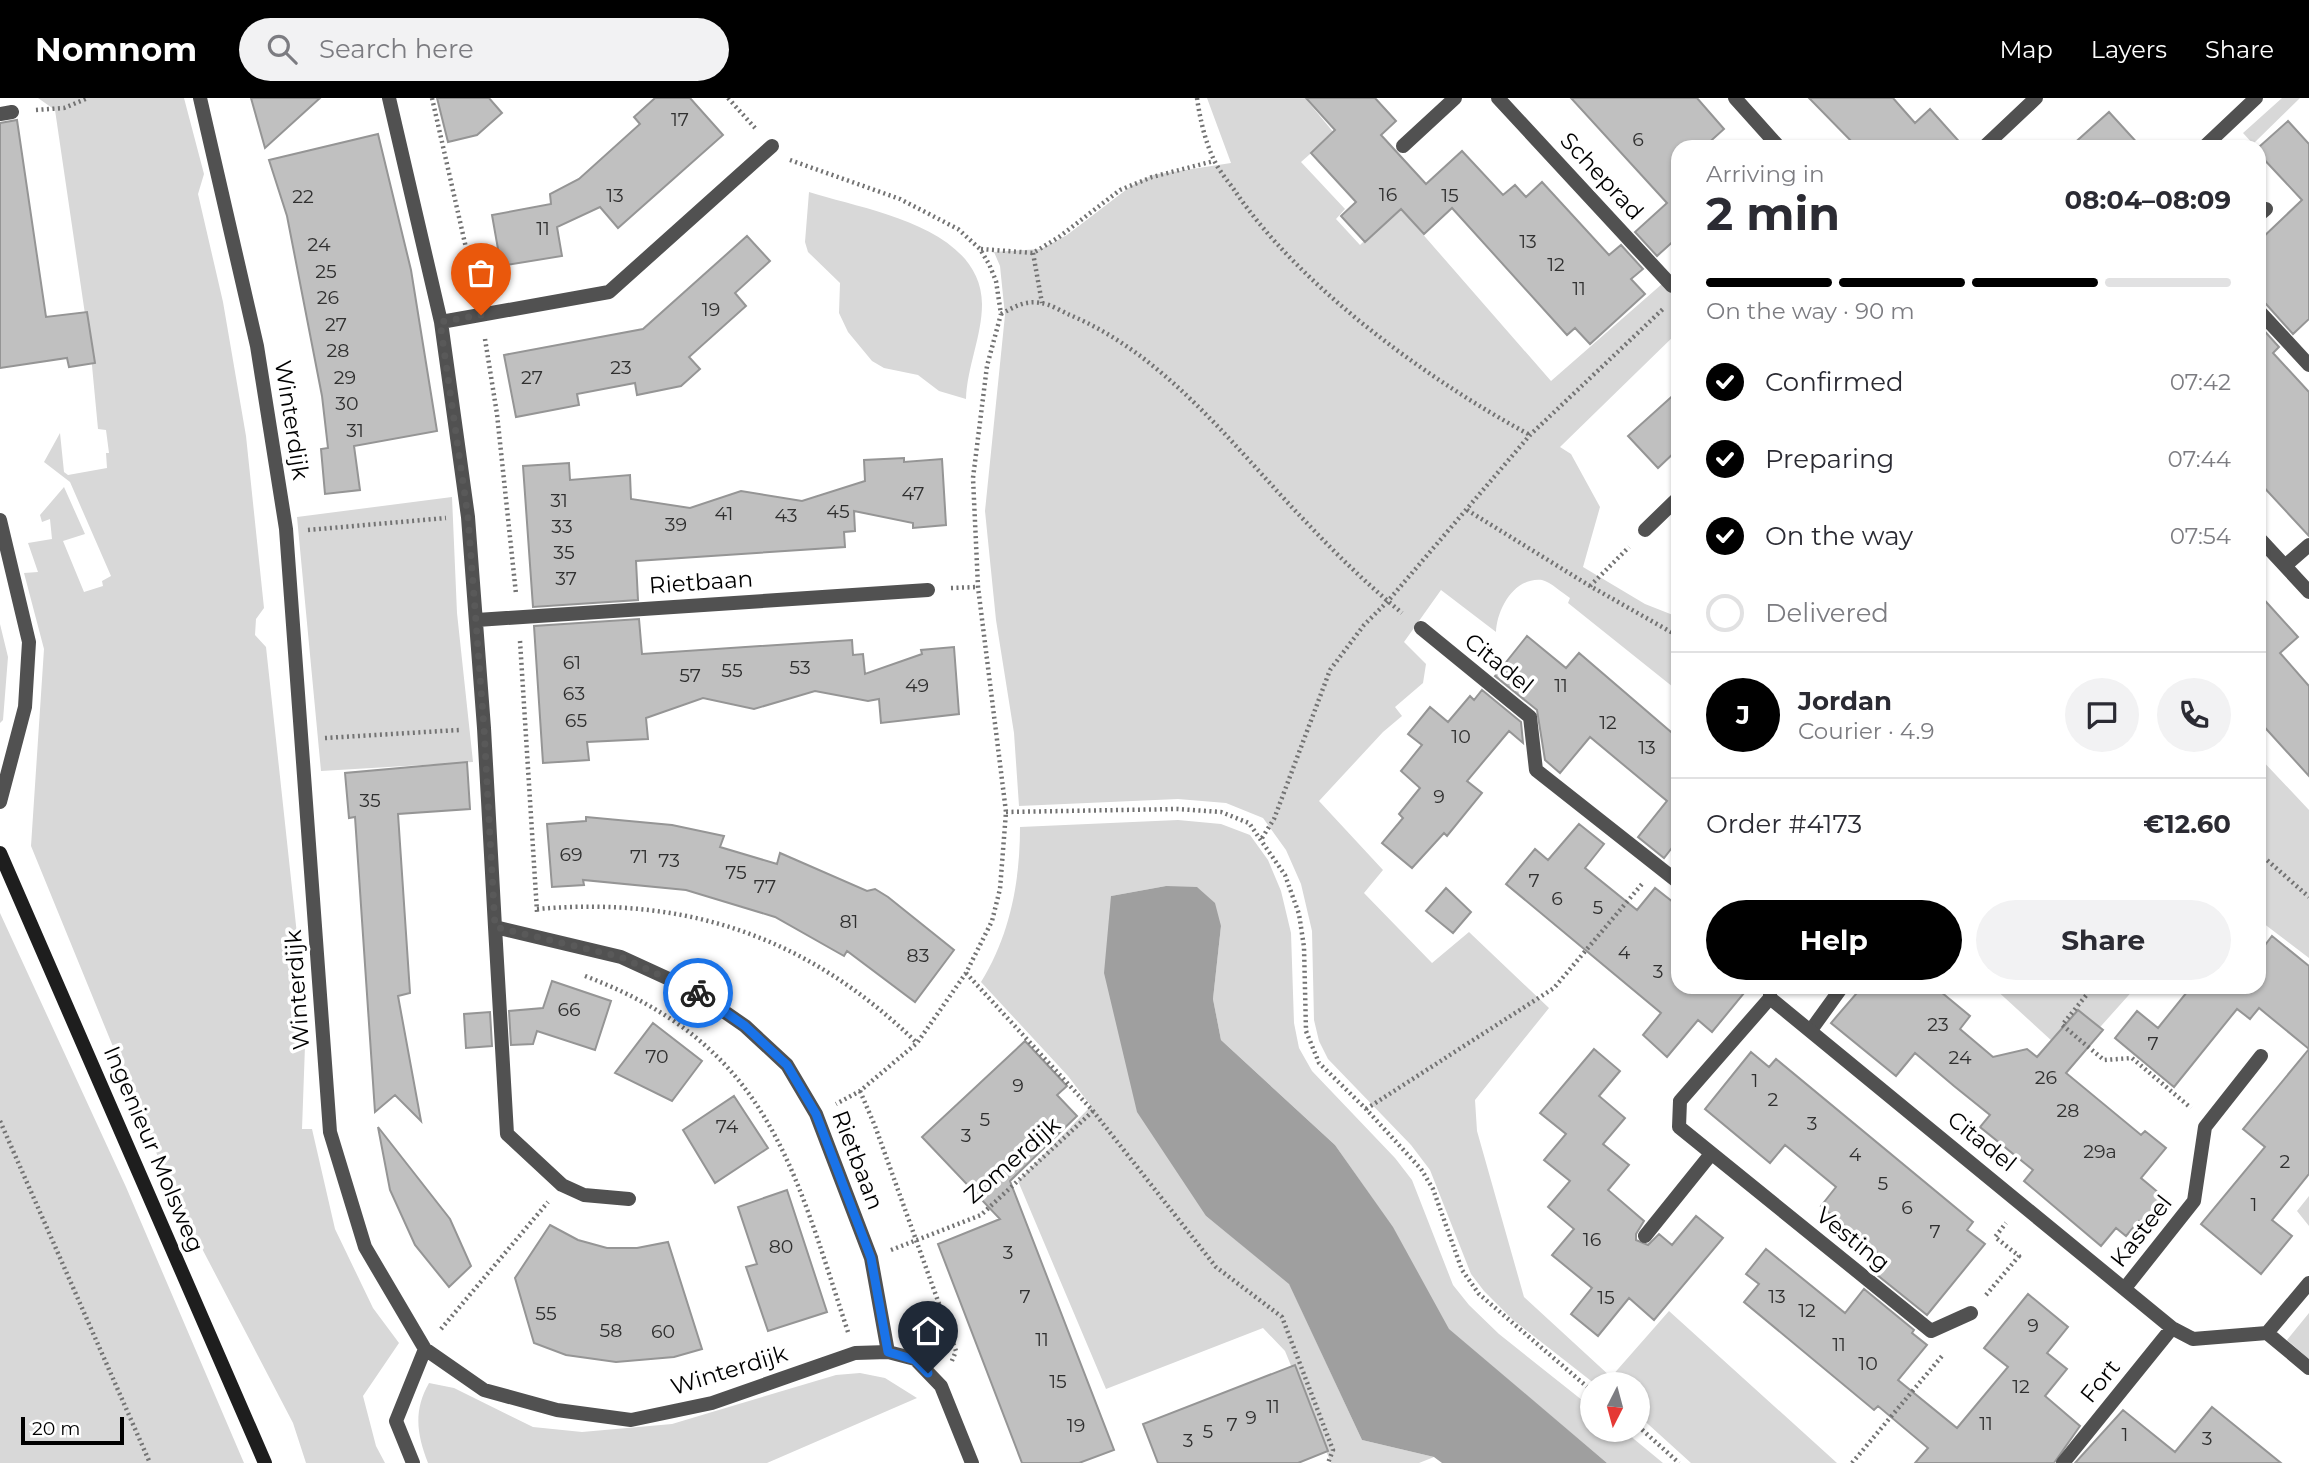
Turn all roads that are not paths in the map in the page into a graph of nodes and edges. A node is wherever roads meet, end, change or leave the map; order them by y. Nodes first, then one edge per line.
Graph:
1 (200, 98) edge
2 (389, 98) edge
3 (1455, 98) edge
4 (1499, 98) edge
5 (1735, 98) edge
6 (2036, 98) edge
7 (2256, 98) edge
8 (1773, 140) edge
9 (1991, 140) edge
10 (2211, 140) edge
11 (1402, 145) dead end
12 (772, 146) road end
13 (1671, 285) edge
14 (2266, 319) edge
15 (440, 322) junction
16 (2309, 365) edge
17 (1671, 505) edge
18 (0, 520) edge
19 (1645, 530) road end
20 (2266, 544) edge
21 (2309, 545) edge
22 (2286, 565) junction
23 (929, 590) dead end
24 (2309, 592) edge
25 (477, 620) junction
26 (1421, 628) dead end
27 (0, 802) edge
28 (0, 853) edge
29 (1671, 876) edge
30 (495, 927) junction
31 (1769, 994) edge
32 (1771, 994) edge
33 (1837, 994) edge
34 (1811, 1030) junction
35 (2261, 1056) dead end
36 (1711, 1154) junction
37 (629, 1199) dead end
38 (1645, 1236) dead end
39 (2309, 1283) edge
40 (2125, 1288) junction
41 (1971, 1313) road end
42 (2172, 1328) junction
43 (2267, 1333) junction
44 (425, 1349) junction
45 (888, 1352) junction
46 (2309, 1368) edge
47 (265, 1463) edge
48 (413, 1463) edge
49 (972, 1463) edge
50 (2063, 1463) edge

1 - 44 street, Winterdijk
2 - 15 street
3 - 11 street
4 - 13 street, Scheprad
5 - 8 street
6 - 9 street
7 - 10 street
12 - 15 street
14 - 16 street
15 - 25 street
17 - 19 street
18 - 27 street
20 - 22 street
21 - 22 street
22 - 24 street
23 - 25 street, Rietbaan
25 - 30 street
26 - 29 street, Citadel
28 - 47 main road, Ingenieur Molsweg
30 - 37 street
30 - 45 street, Rietbaan
31 - 36 street, Vesting
32 - 34 street, Citadel
33 - 34 street
34 - 40 street, Citadel
35 - 40 street, Kasteel
36 - 38 street
36 - 41 street, Vesting
39 - 43 street
40 - 42 street, Citadel
42 - 43 street
42 - 50 street, Fort
43 - 46 street
44 - 45 street, Winterdijk
44 - 48 street
45 - 49 street, Winterdijk

